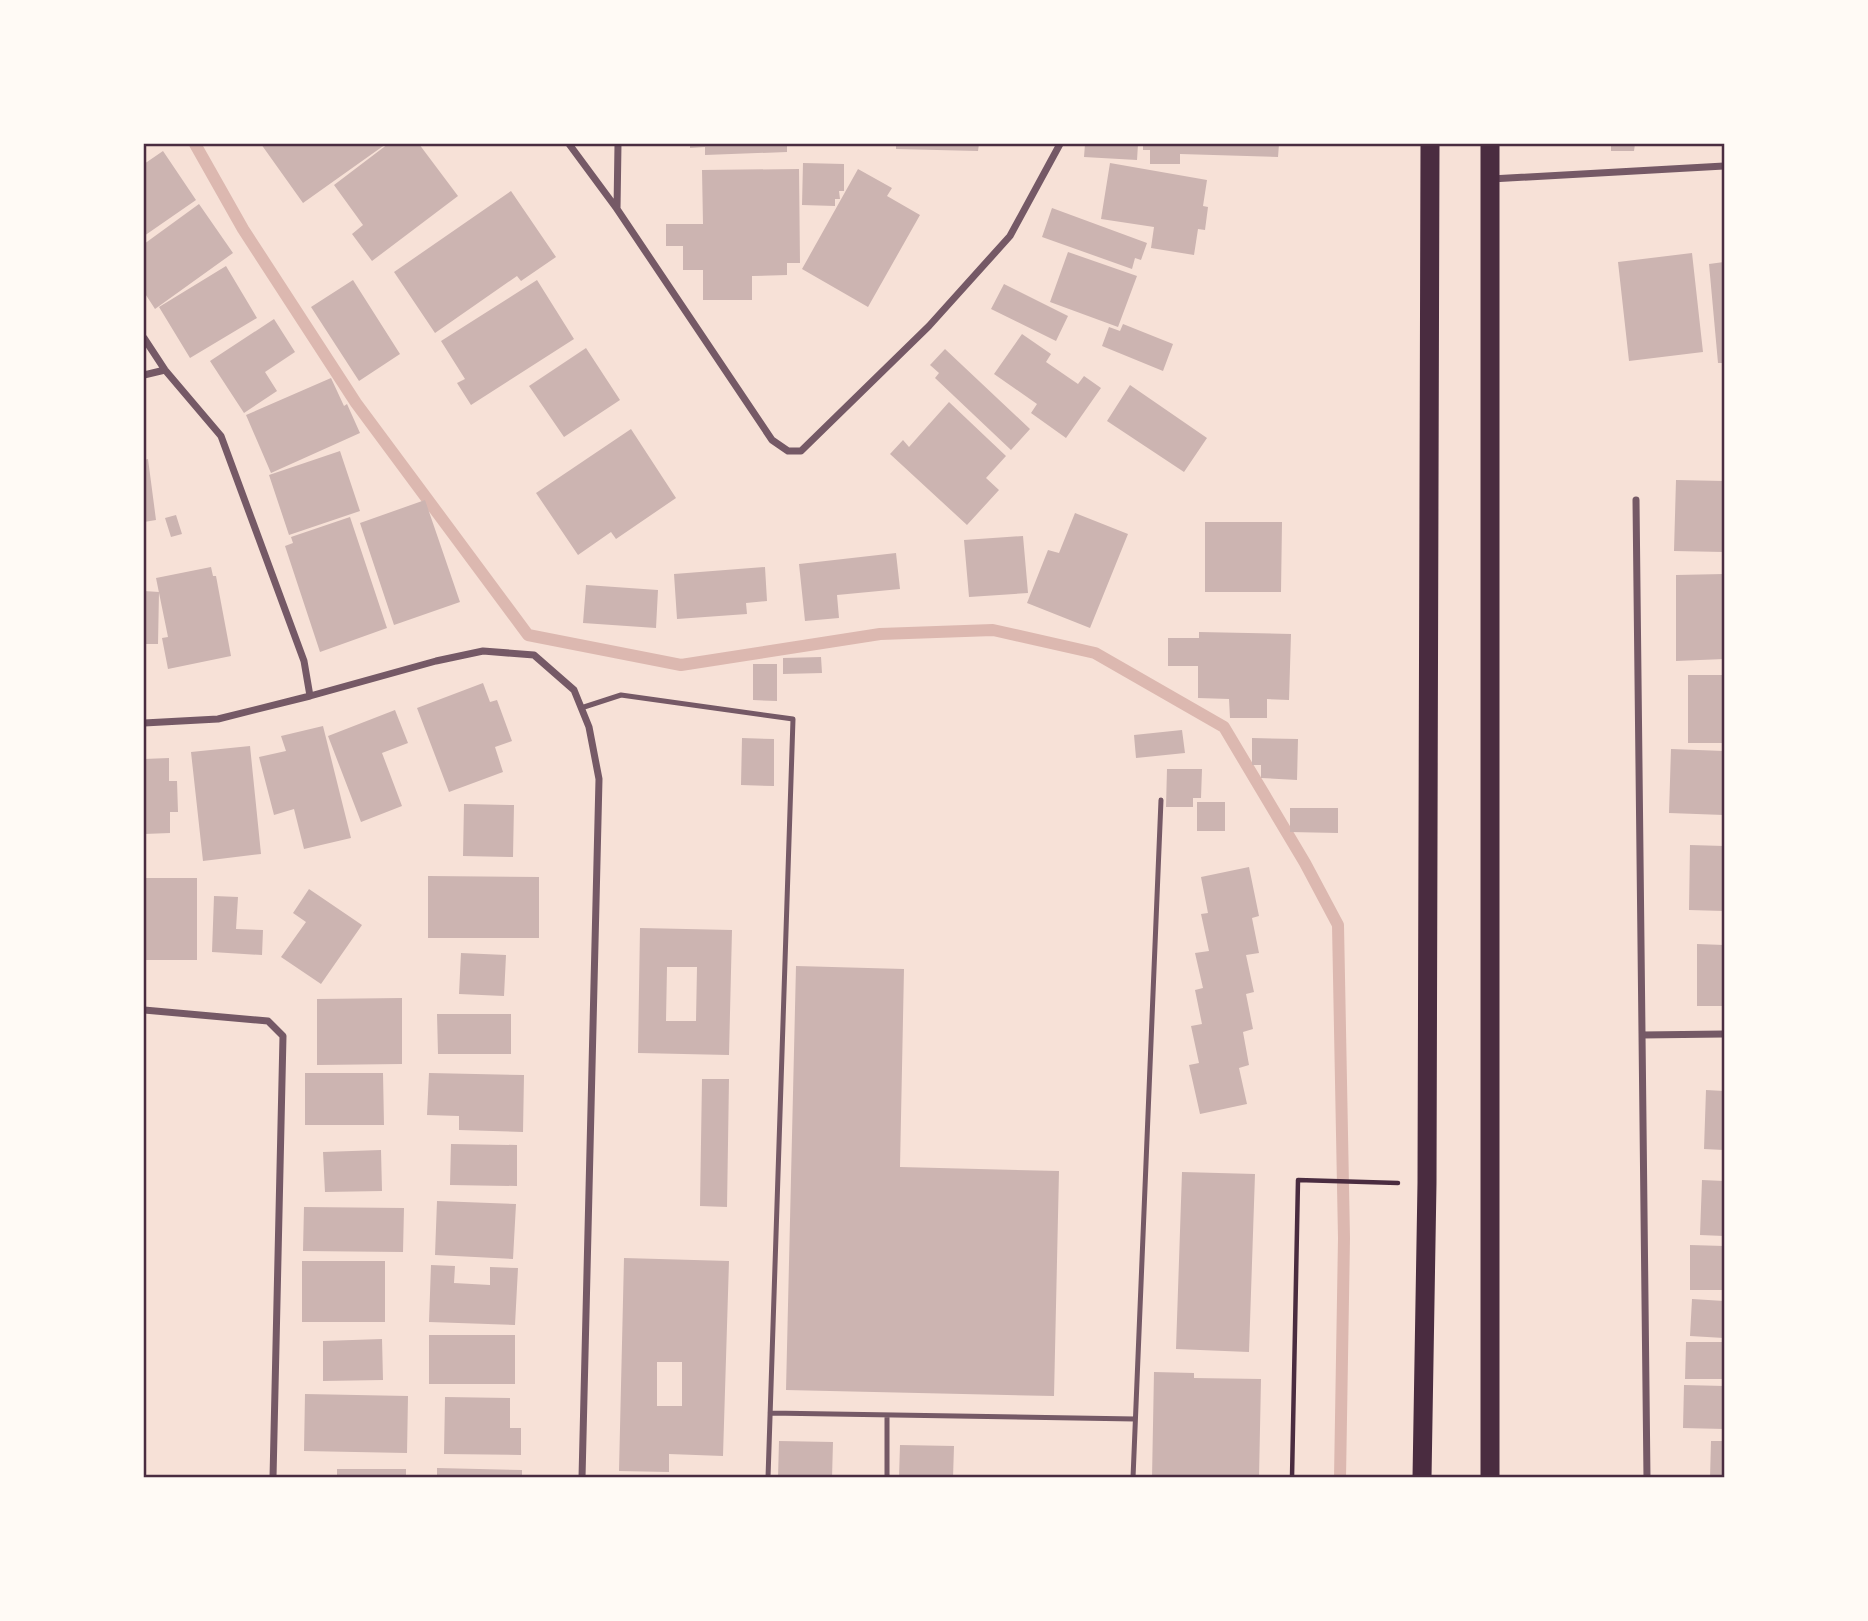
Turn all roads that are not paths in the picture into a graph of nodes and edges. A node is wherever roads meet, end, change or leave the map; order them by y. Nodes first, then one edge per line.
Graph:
1 (569, 144) edge
2 (618, 144) edge
3 (1060, 144) edge
4 (1430, 144) edge
5 (1490, 144) edge
6 (1724, 166) edge
7 (1490, 179) junction
8 (617, 209) junction
9 (144, 338) edge
10 (165, 370) junction
11 (144, 375) edge
12 (1636, 500) dead end
13 (310, 696) junction
14 (581, 708) junction
15 (144, 723) edge
16 (1161, 800) dead end
17 (144, 1010) edge
18 (1724, 1034) edge
19 (1642, 1035) junction
20 (770, 1413) junction
21 (887, 1415) junction
22 (1135, 1419) junction
23 (1421, 1474) edge
24 (273, 1478) edge
25 (582, 1478) edge
26 (768, 1478) edge
27 (887, 1478) edge
28 (1133, 1478) edge
29 (1490, 1478) edge
30 (1647, 1478) edge

1 - 8 street
2 - 8 street
3 - 8 street
4 - 23 highway
5 - 7 highway
6 - 7 street
7 - 29 highway
9 - 10 street
10 - 11 street
10 - 13 street
12 - 19 street
13 - 14 street
13 - 15 street
14 - 20 lane
14 - 25 street
16 - 22 lane
17 - 24 street
18 - 19 street
19 - 30 street
20 - 21 lane
20 - 26 lane
21 - 22 lane
21 - 27 lane
22 - 28 lane

